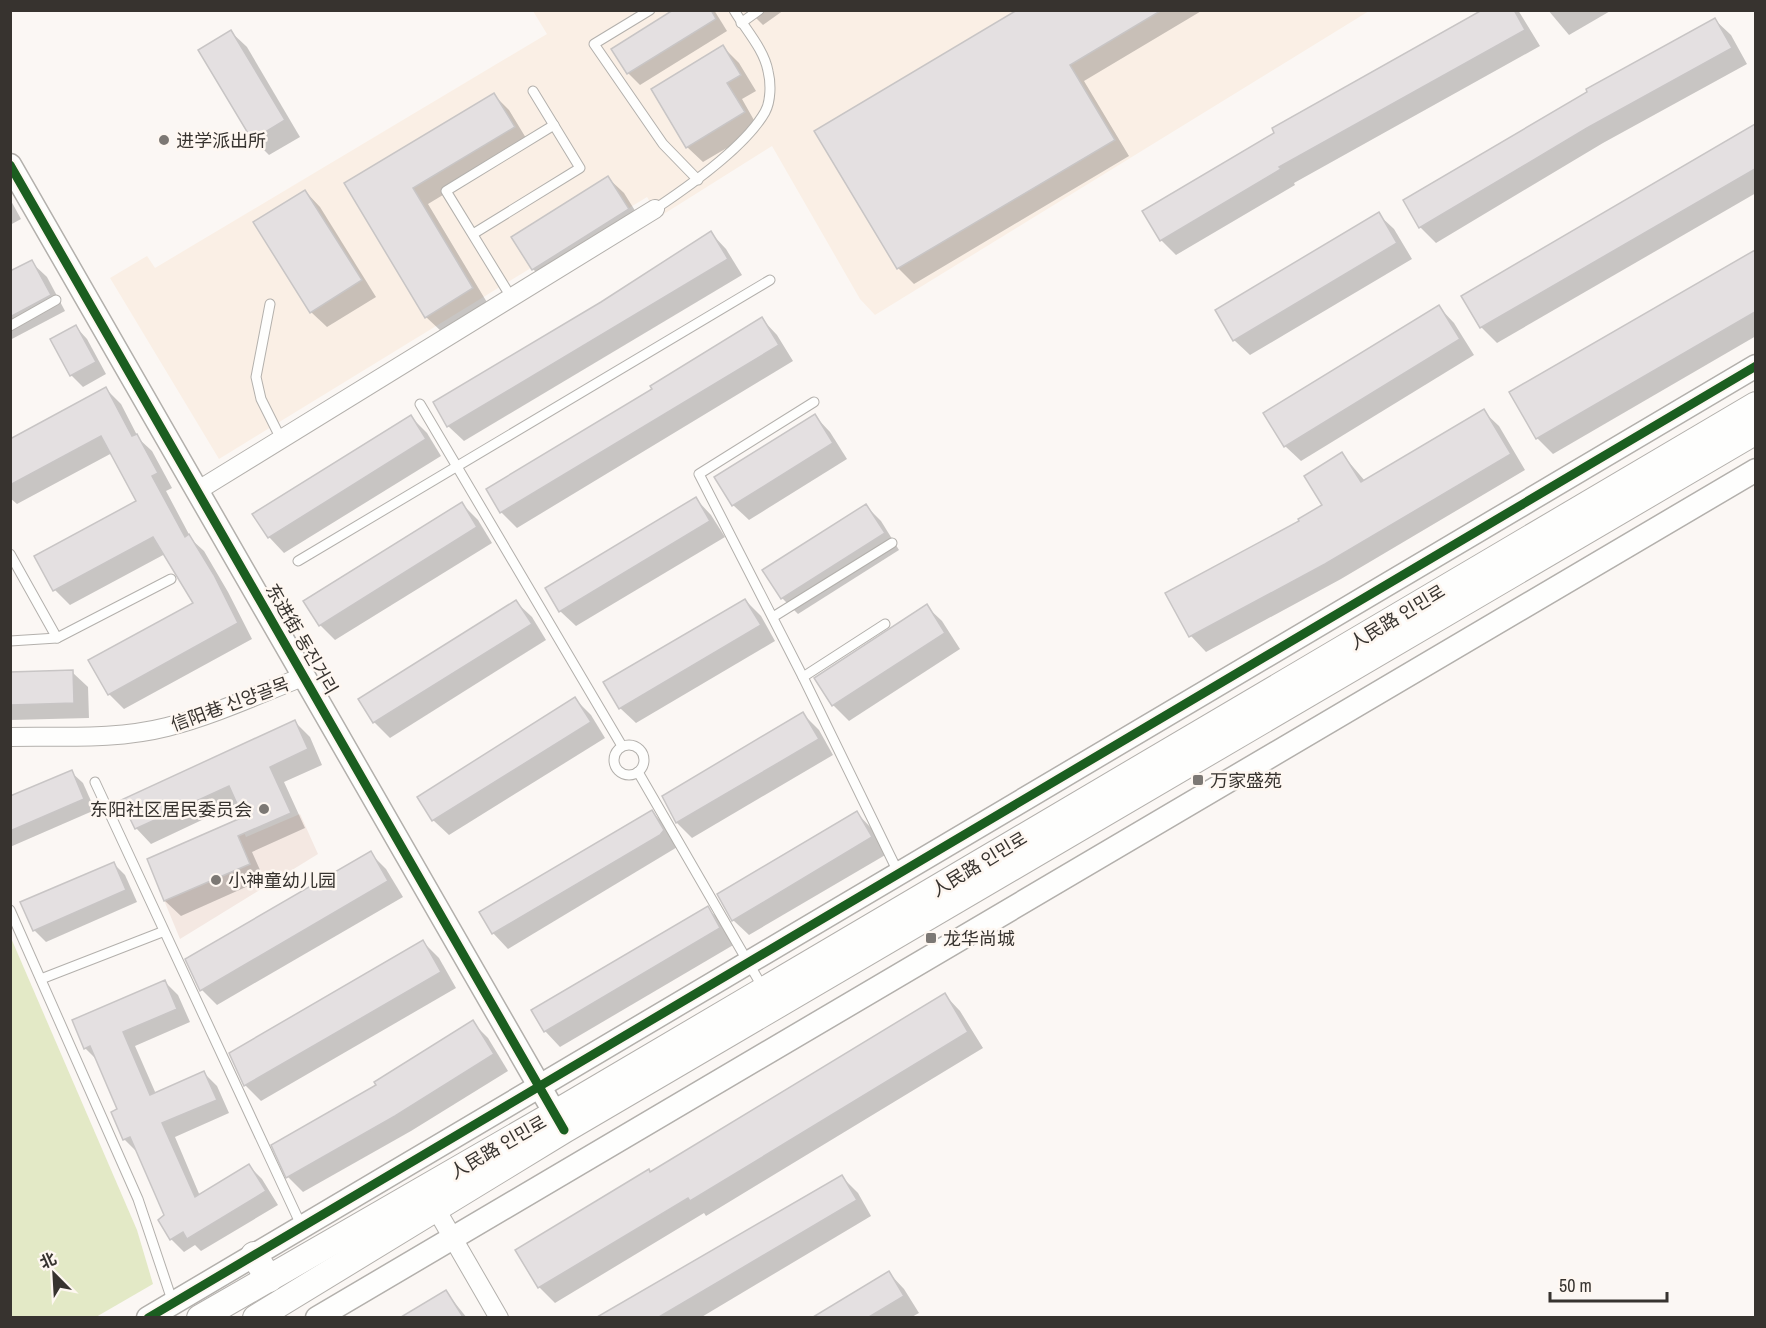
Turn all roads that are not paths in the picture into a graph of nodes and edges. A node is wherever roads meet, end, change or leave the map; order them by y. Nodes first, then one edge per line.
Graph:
1 (650, 10) edge
2 (734, 10) edge
3 (759, 10) edge
4 (741, 23) junction
5 (532, 91) dead end
6 (554, 125) junction
7 (10, 165) edge
8 (698, 180) junction
9 (655, 209) joint
10 (472, 234) junction
11 (770, 280) dead end
12 (511, 297) junction
13 (56, 300) dead end
14 (270, 304) dead end
15 (10, 326) edge
16 (1755, 366) edge
17 (814, 402) dead end
18 (420, 404) dead end
19 (1755, 405) edge
20 (1755, 431) edge
21 (281, 439) junction
22 (457, 466) junction
23 (1755, 470) edge
24 (197, 491) junction
25 (892, 543) dead end
26 (10, 554) edge
27 (298, 561) dead end
28 (171, 579) dead end
29 (773, 617) junction
30 (885, 624) dead end
31 (57, 638) junction
32 (10, 641) edge
33 (304, 676) junction
34 (803, 677) junction
35 (10, 737) edge
36 (622, 746) junction
37 (638, 772) junction
38 (95, 782) dead end
39 (899, 874) junction
40 (10, 910) edge
41 (162, 932) junction
42 (748, 963) junction
43 (41, 979) junction
44 (764, 990) junction
45 (538, 1087) junction
46 (559, 1122) junction
47 (436, 1209) junction
48 (302, 1227) junction
49 (454, 1239) junction
50 (254, 1255) junction
51 (269, 1279) junction
52 (173, 1303) junction
53 (148, 1317) edge
54 (200, 1317) edge
55 (256, 1317) edge
56 (317, 1317) edge
57 (499, 1317) edge

1 - 8 lane
2 - 4 lane
3 - 4 lane
4 - 8 lane
5 - 6 lane
6 - 10 lane
6 - 10 lane
7 - 24 street, 东进街 동진거리
8 - 9 lane
9 - 12 street
10 - 12 lane
11 - 22 lane
12 - 21 street
13 - 15 lane
14 - 21 lane
16 - 39 street
17 - 29 lane
18 - 22 lane
19 - 44 main road, 人民路 인민로
20 - 46 main road, 人民路 인민로
21 - 24 street
22 - 27 lane
22 - 36 lane
23 - 49 street
24 - 33 street, 东进街 동진거리
25 - 29 lane
26 - 31 lane
28 - 31 lane
29 - 34 lane
30 - 34 lane
31 - 32 lane
33 - 35 street, 信阳巷 신양골목
33 - 45 street, 东进街 동진거리
34 - 39 lane
36 - 37 lane
36 - 37 lane
37 - 42 lane
38 - 41 lane
39 - 42 street
40 - 43 lane
41 - 43 lane
41 - 48 lane
42 - 44 lane
42 - 45 street
43 - 52 lane
44 - 46 main road, 人民路 인민로
45 - 46 street, 东进街 동진거리
45 - 48 street
46 - 47 main road, 人民路 인민로
46 - 51 main road, 人民路 인민로
47 - 49 street
47 - 55 main road, 人民路 인민로
48 - 50 street
49 - 56 street
49 - 57 street
50 - 51 main road
50 - 52 street
51 - 54 main road, 人民路 인민로
52 - 53 street

